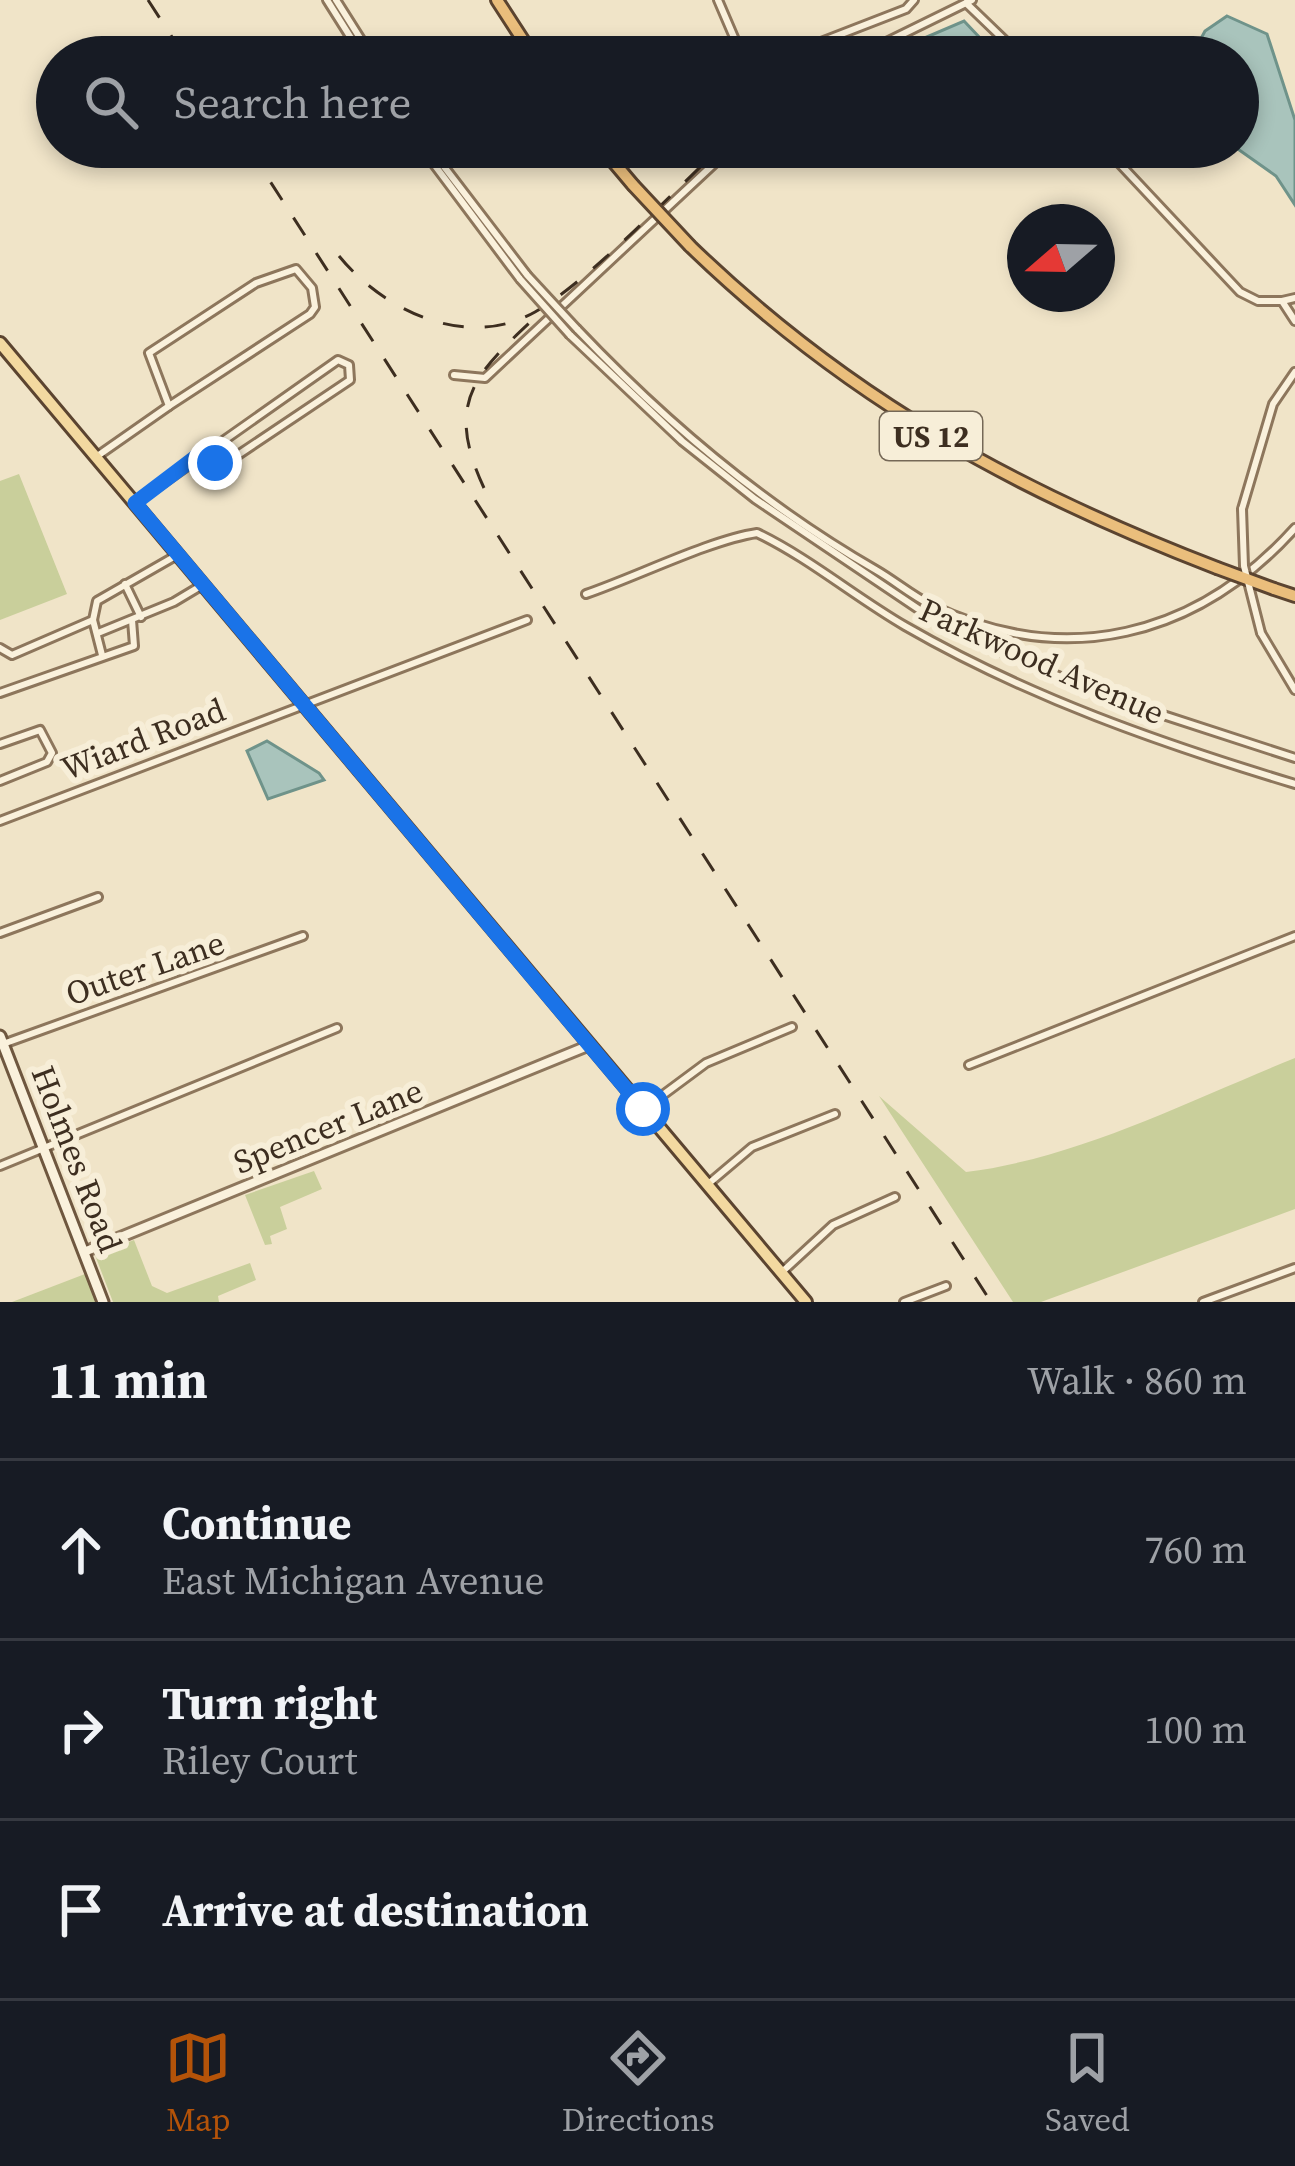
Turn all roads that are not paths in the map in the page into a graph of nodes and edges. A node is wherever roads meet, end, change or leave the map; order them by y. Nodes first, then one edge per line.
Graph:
1 (327, 0) edge
2 (336, 0) edge
3 (497, 0) edge
4 (718, 0) edge
5 (914, 0) edge
6 (969, 1) edge
7 (353, 36) edge
8 (356, 36) edge
9 (520, 36) edge
10 (733, 36) edge
11 (836, 36) edge
12 (898, 36) edge
13 (1002, 36) edge
14 (441, 168) edge
15 (619, 168) edge
16 (709, 168) edge
17 (1124, 168) edge
18 (1295, 298) edge
19 (1282, 301) junction
20 (1295, 321) edge
21 (573, 332) junction
22 (0, 343) edge
23 (1295, 372) edge
24 (454, 375) dead end
25 (169, 406) junction
26 (205, 450) junction
27 (96, 457) junction
28 (135, 503) junction
29 (1295, 528) edge
30 (179, 554) junction
31 (125, 584) junction
32 (204, 584) junction
33 (586, 594) dead end
34 (1295, 596) edge
35 (136, 618) junction
36 (93, 620) junction
37 (526, 620) dead end
38 (98, 633) junction
39 (0, 648) edge
40 (102, 655) junction
41 (1295, 690) edge
42 (0, 693) edge
43 (304, 703) junction
44 (0, 743) edge
45 (1295, 758) edge
46 (0, 781) edge
47 (1295, 784) edge
48 (0, 821) edge
49 (98, 897) dead end
50 (0, 933) edge
51 (303, 936) dead end
52 (1295, 936) edge
53 (792, 1027) dead end
54 (338, 1028) dead end
55 (2, 1040) edge
56 (590, 1046) junction
57 (969, 1065) dead end
58 (643, 1109) junction
59 (835, 1114) dead end
60 (42, 1144) junction
61 (0, 1166) edge
62 (707, 1185) junction
63 (895, 1197) dead end
64 (84, 1252) junction
65 (1295, 1268) edge
66 (782, 1273) junction
67 (946, 1286) dead end
68 (103, 1302) edge
69 (806, 1302) edge
70 (904, 1302) edge
71 (1203, 1302) edge

1 - 7 street
2 - 8 street
3 - 9 highway
4 - 10 street
5 - 11 street
6 - 12 street
6 - 13 street
14 - 21 street, bridge
15 - 34 highway, US 12 / US 12, bridge
16 - 24 street
17 - 19 street
18 - 19 street
19 - 20 street
21 - 29 street
21 - 45 street
22 - 27 main road
23 - 41 street, bridge
25 - 25 street
25 - 27 street
26 - 26 street
26 - 28 street
27 - 28 main road
28 - 30 main road
30 - 31 street
30 - 32 main road
31 - 35 street
31 - 36 street
32 - 35 street
32 - 43 main road
33 - 47 street, Parkwood Avenue
35 - 38 street
35 - 40 street
36 - 38 street
36 - 39 street
37 - 43 street, Wiard Road
38 - 40 street
40 - 42 street
43 - 48 street, Wiard Road
43 - 56 main road
44 - 46 street
49 - 50 street
51 - 55 street, Outer Lane
52 - 57 street
53 - 58 street
54 - 60 street
55 - 60 main road, Holmes Road
56 - 58 main road
56 - 64 street, Spencer Lane
58 - 62 main road
59 - 62 street
60 - 61 street
60 - 64 main road, Holmes Road
62 - 66 main road
63 - 66 street
64 - 68 main road, Holmes Road
65 - 71 street
66 - 69 main road
67 - 70 street

